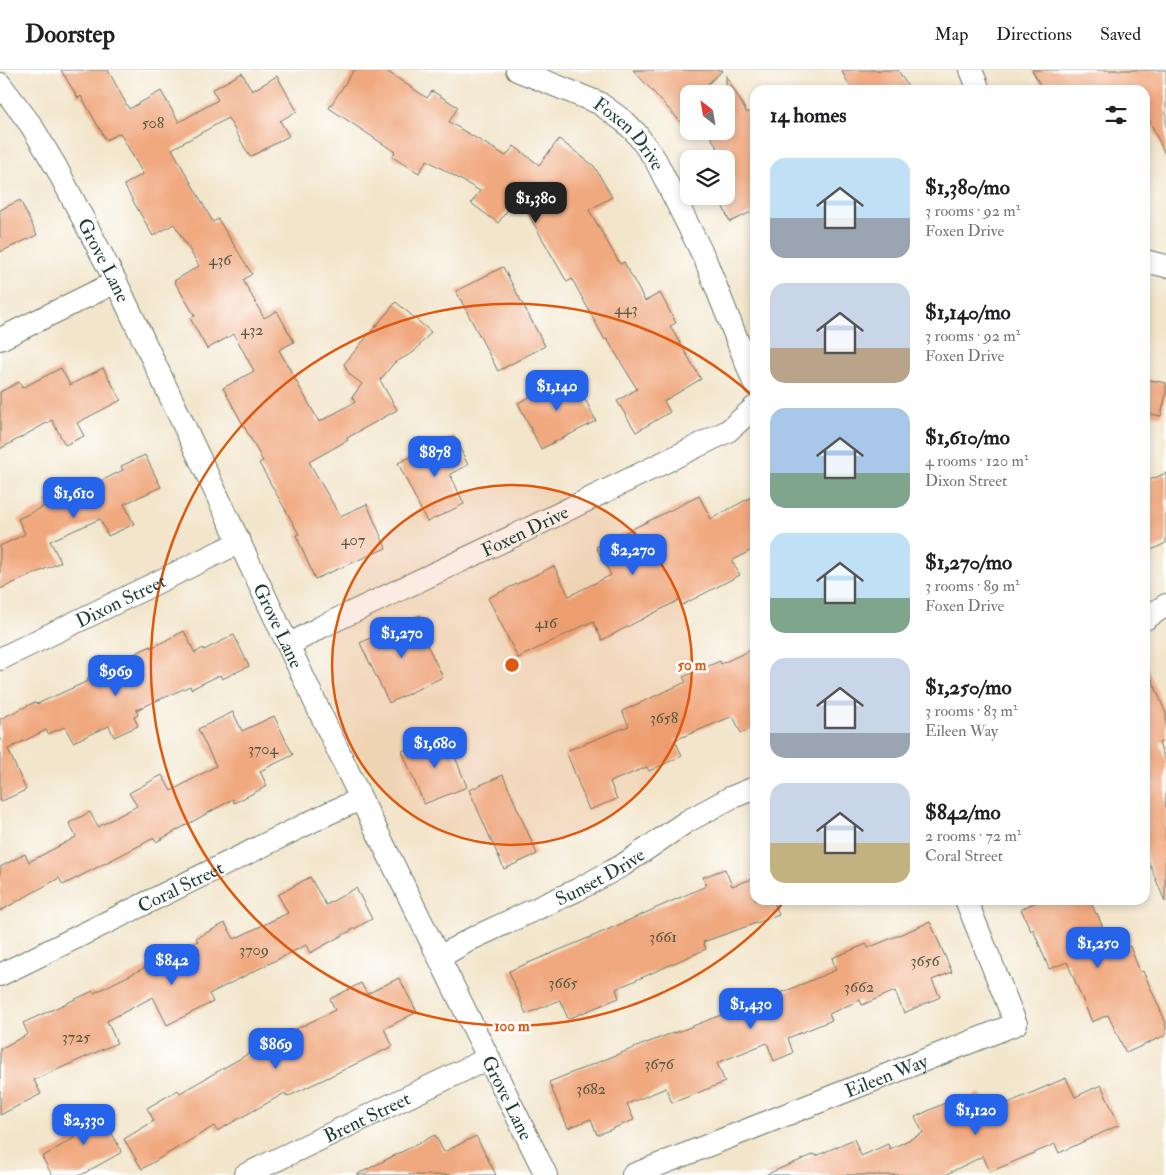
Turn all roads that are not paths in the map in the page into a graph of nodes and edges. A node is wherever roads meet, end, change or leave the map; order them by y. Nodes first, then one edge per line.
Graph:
1 (517, 70) edge
2 (971, 70) edge
3 (0, 84) edge
4 (977, 85) edge
5 (1150, 262) edge
6 (1166, 266) edge
7 (116, 282) junction
8 (0, 338) edge
9 (750, 372) edge
10 (750, 411) edge
11 (240, 542) junction
12 (1166, 605) edge
13 (1150, 615) edge
14 (289, 645) junction
15 (0, 659) edge
16 (750, 790) edge
17 (361, 799) junction
18 (968, 905) edge
19 (440, 957) junction
20 (0, 975) edge
21 (489, 1058) junction
22 (245, 1175) edge
23 (546, 1175) edge
24 (633, 1175) edge

1 - 9 street, Foxen Drive
2 - 4 street
3 - 7 street, Grove Lane
5 - 6 street
7 - 8 street
7 - 11 street, Grove Lane
10 - 14 street, Foxen Drive
11 - 14 street, Grove Lane
11 - 15 street, Dixon Street
12 - 13 street
14 - 17 street, Grove Lane
16 - 19 street, Sunset Drive
17 - 19 street, Grove Lane
17 - 20 street, Coral Street
18 - 24 street, Eileen Way
19 - 21 street, Grove Lane
21 - 22 street, Brent Street
21 - 23 street, Grove Lane

